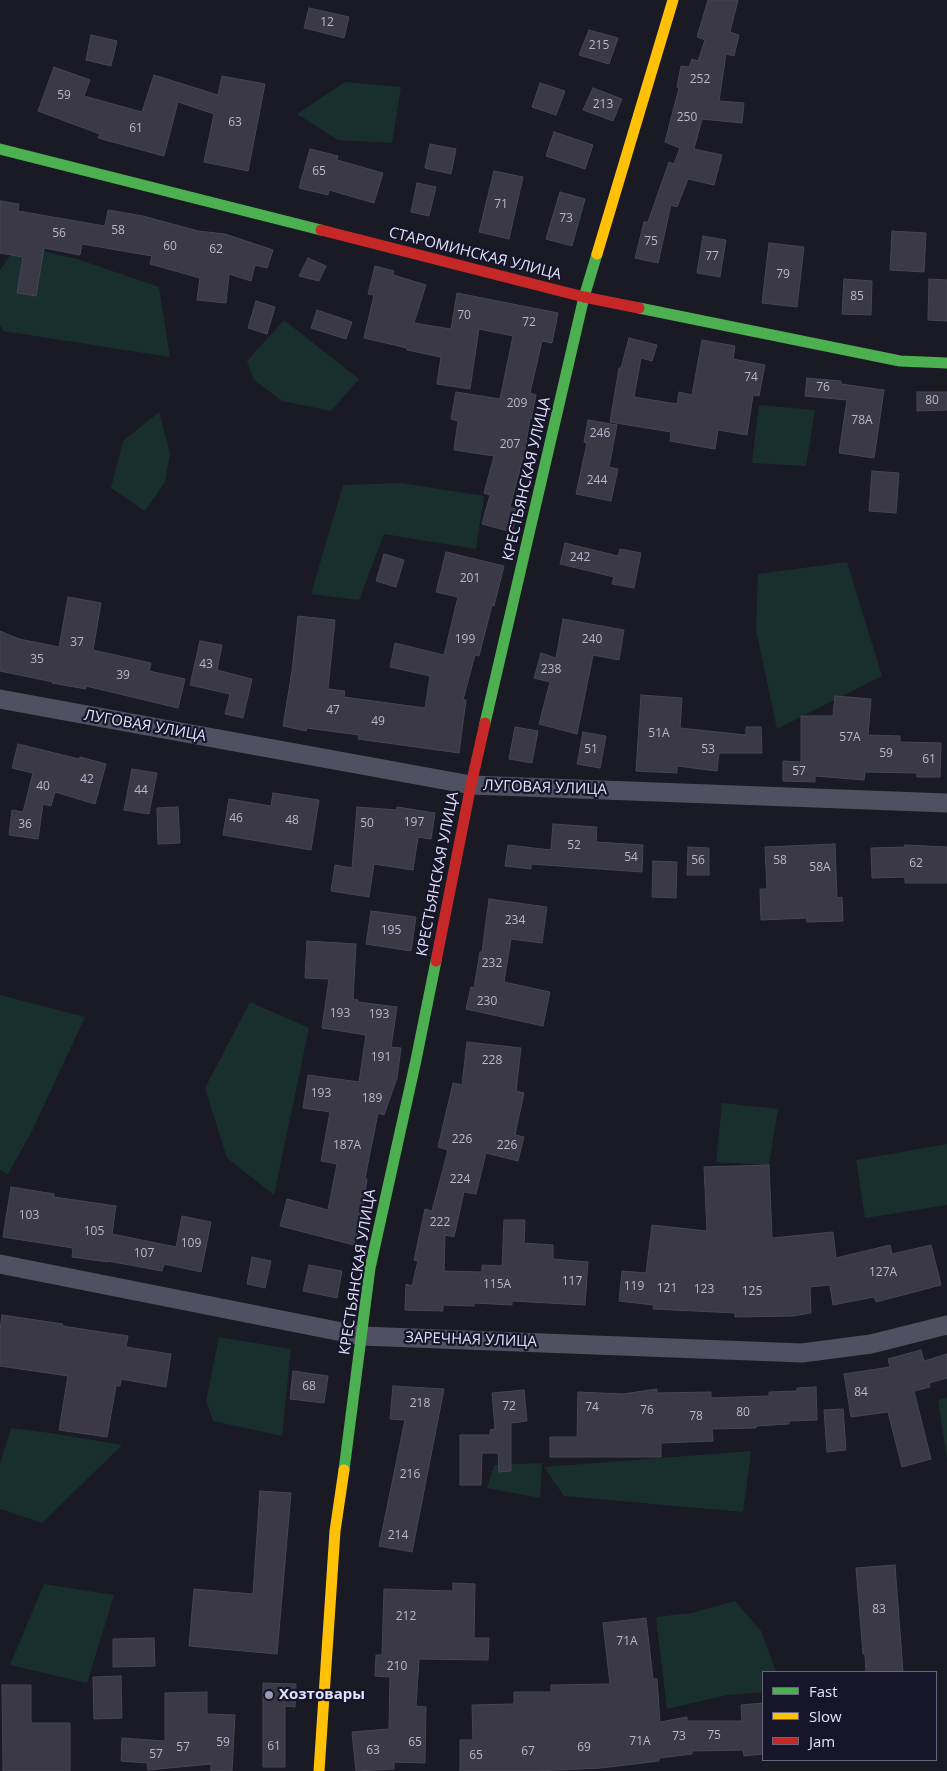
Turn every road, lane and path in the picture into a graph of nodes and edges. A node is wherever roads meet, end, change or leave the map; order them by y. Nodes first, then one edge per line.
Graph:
1 (673, 0) edge
2 (0, 149) edge
3 (584, 297) junction
4 (947, 363) edge
5 (0, 699) edge
6 (471, 785) junction
7 (947, 803) edge
8 (0, 1264) edge
9 (947, 1325) edge
10 (362, 1336) junction
11 (319, 1771) edge

1 - 3 street, КРЕСТЬЯНСКАЯ УЛИЦА
2 - 3 street, СТАРОМИНСКАЯ УЛИЦА
3 - 4 street, СТАРОМИНСКАЯ УЛИЦА
3 - 6 street, КРЕСТЬЯНСКАЯ УЛИЦА
5 - 6 street, ЛУГОВАЯ УЛИЦА
6 - 7 street, ЛУГОВАЯ УЛИЦА
6 - 10 street, КРЕСТЬЯНСКАЯ УЛИЦА
8 - 10 street, ЗАРЕЧНАЯ УЛИЦА
9 - 10 street, ЗАРЕЧНАЯ УЛИЦА
10 - 11 street, КРЕСТЬЯНСКАЯ УЛИЦА

